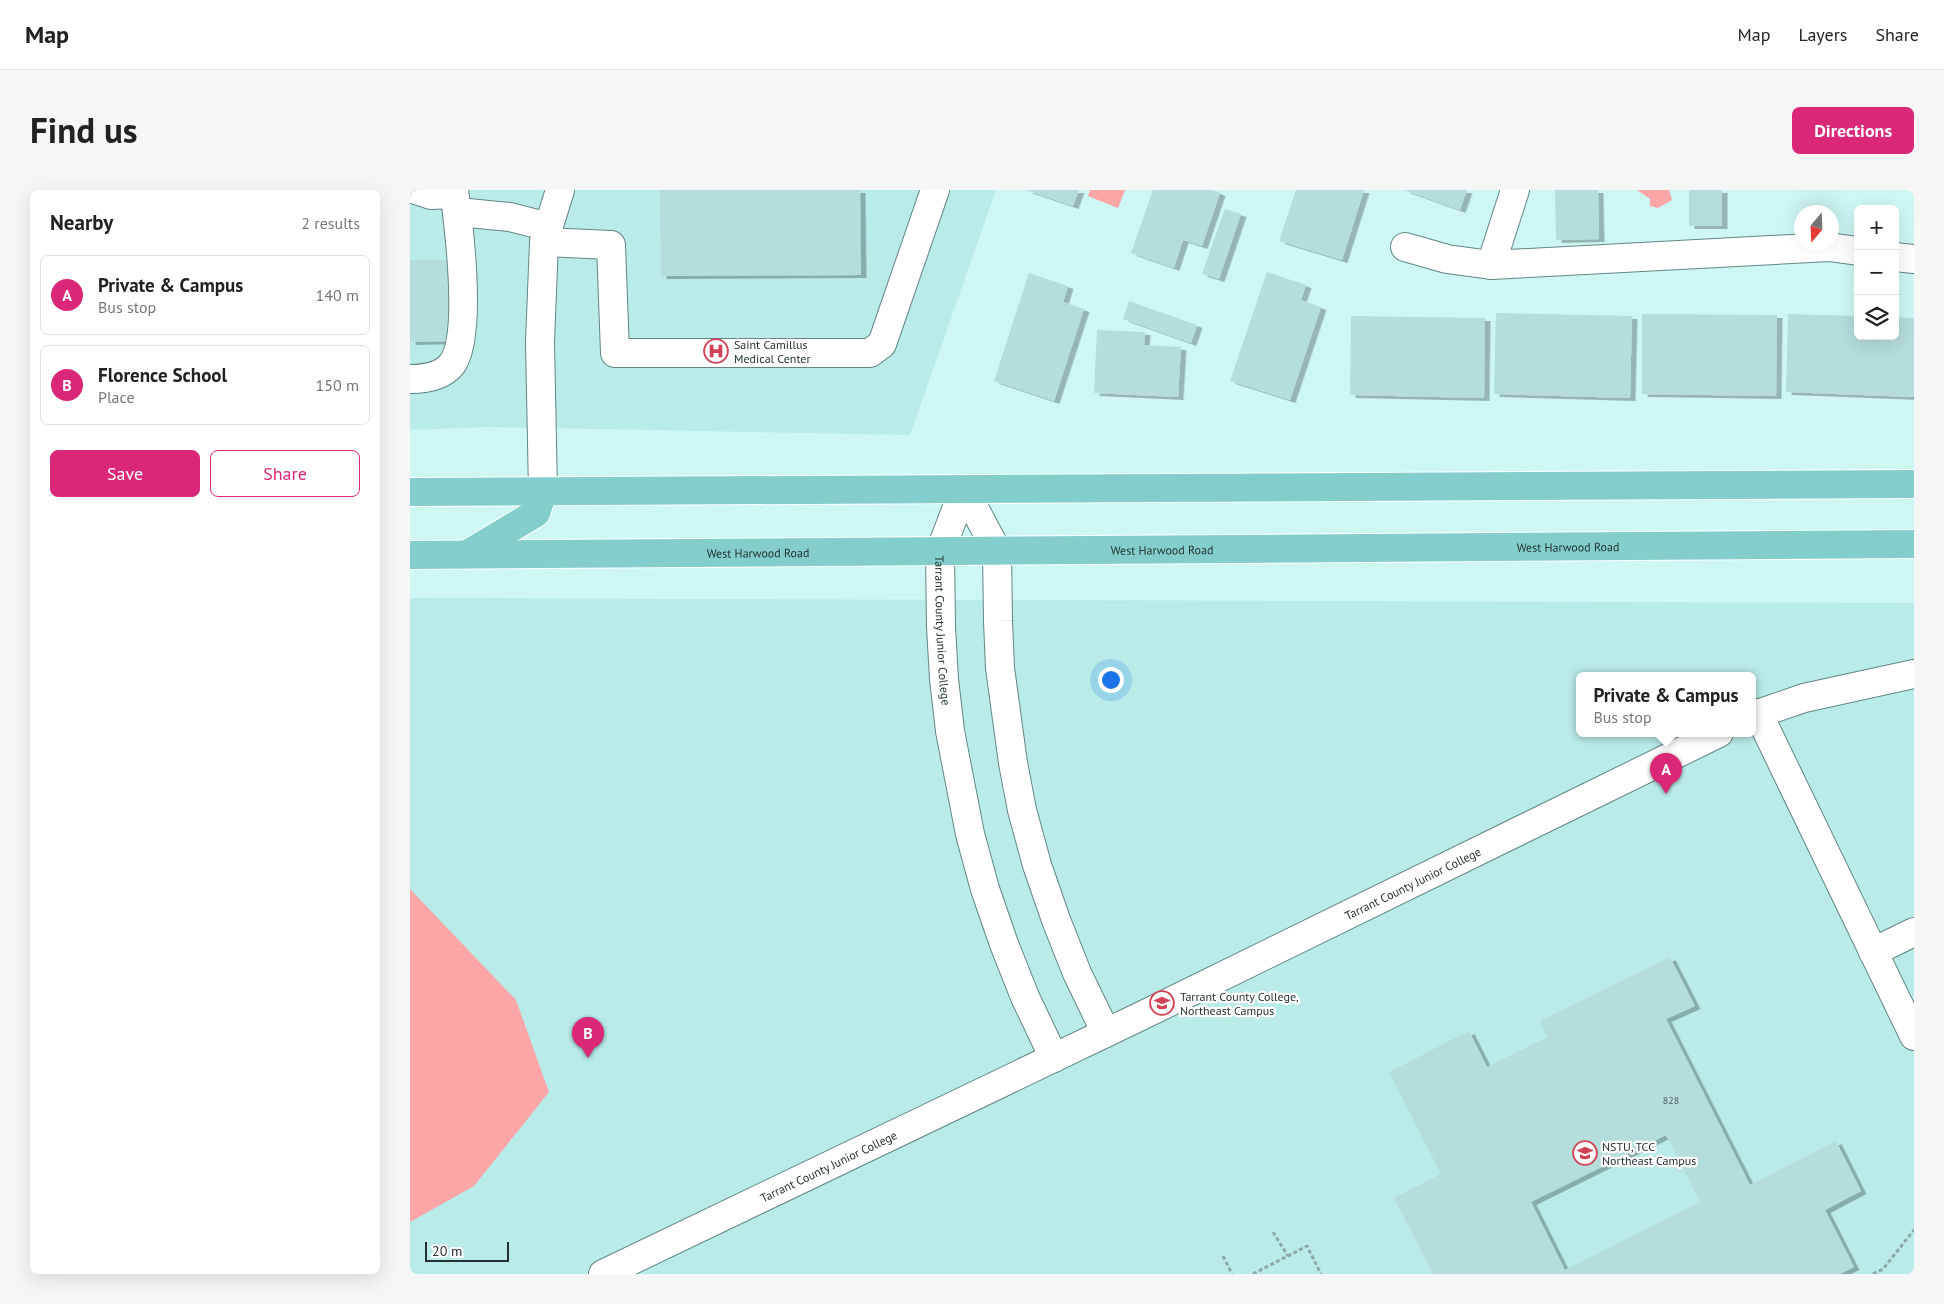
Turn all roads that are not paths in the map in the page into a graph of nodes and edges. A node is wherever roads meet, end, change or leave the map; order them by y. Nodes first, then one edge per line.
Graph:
1 (416, 190) edge
2 (560, 190) edge
3 (935, 190) edge
4 (1516, 190) edge
5 (455, 199) edge
6 (546, 234) junction
7 (1405, 247) dead end
8 (1854, 250) edge
9 (1899, 257) edge
10 (1914, 259) edge
11 (1491, 265) junction
12 (410, 380) edge
13 (1914, 484) edge
14 (964, 489) junction
15 (410, 492) edge
16 (543, 492) junction
17 (1914, 544) edge
18 (940, 552) junction
19 (997, 552) junction
20 (467, 554) junction
21 (410, 555) edge
22 (1914, 674) edge
23 (1756, 715) edge
24 (1756, 717) edge
25 (1711, 737) edge
26 (1914, 932) edge
27 (1874, 952) junction
28 (1106, 1033) junction
29 (1914, 1036) edge
30 (1054, 1058) junction
31 (603, 1274) edge

1 - 5 street
2 - 6 street
3 - 6 street
4 - 11 street
5 - 6 street
5 - 12 street
6 - 16 street
7 - 11 street
8 - 11 street
9 - 10 street
13 - 14 main road
14 - 16 main road
14 - 18 street, Tarrant County Junior College
14 - 19 street
15 - 16 main road
16 - 20 main road
17 - 19 main road, West Harwood Road
18 - 19 main road, West Harwood Road
18 - 20 main road, West Harwood Road
18 - 30 street, Tarrant County Junior College
19 - 28 street
20 - 21 main road, West Harwood Road
22 - 23 street
24 - 27 street
25 - 28 street, Tarrant County Junior College
26 - 27 street
27 - 29 street
28 - 30 street, Tarrant County Junior College
30 - 31 street, Tarrant County Junior College

